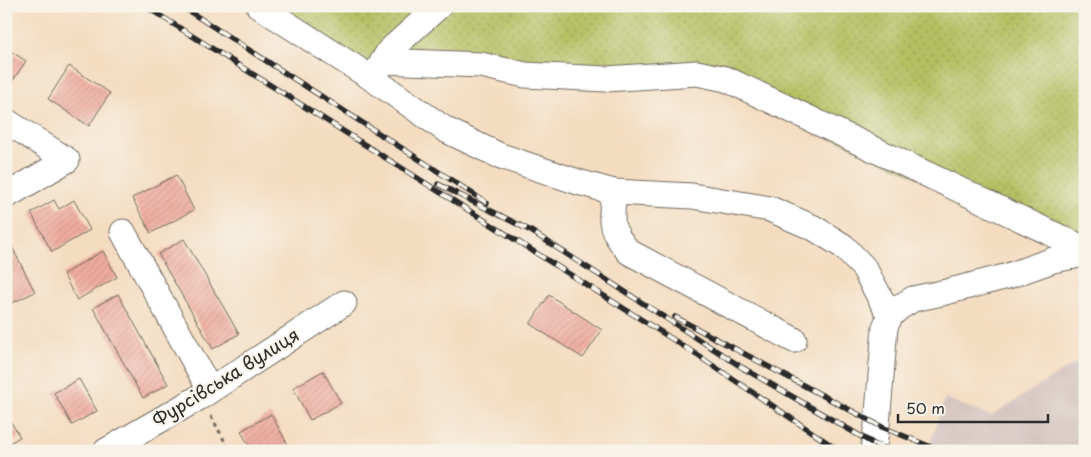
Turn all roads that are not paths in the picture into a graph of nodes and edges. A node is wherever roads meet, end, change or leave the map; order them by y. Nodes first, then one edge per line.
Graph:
1 (260, 6) edge
2 (439, 6) edge
3 (378, 70) junction
4 (6, 120) edge
5 (614, 192) junction
6 (6, 196) edge
7 (123, 232) dead end
8 (1085, 247) edge
9 (1085, 254) edge
10 (344, 303) dead end
11 (890, 316) junction
12 (794, 340) dead end
13 (205, 393) junction
14 (106, 451) edge
15 (873, 451) edge

1 - 3 street
2 - 3 street
3 - 5 street
3 - 8 street
4 - 6 street
5 - 11 street
5 - 12 street
7 - 13 street
9 - 11 street
10 - 13 street, Фурсівська вулиця
11 - 15 street
13 - 14 street, Фурсівська вулиця

